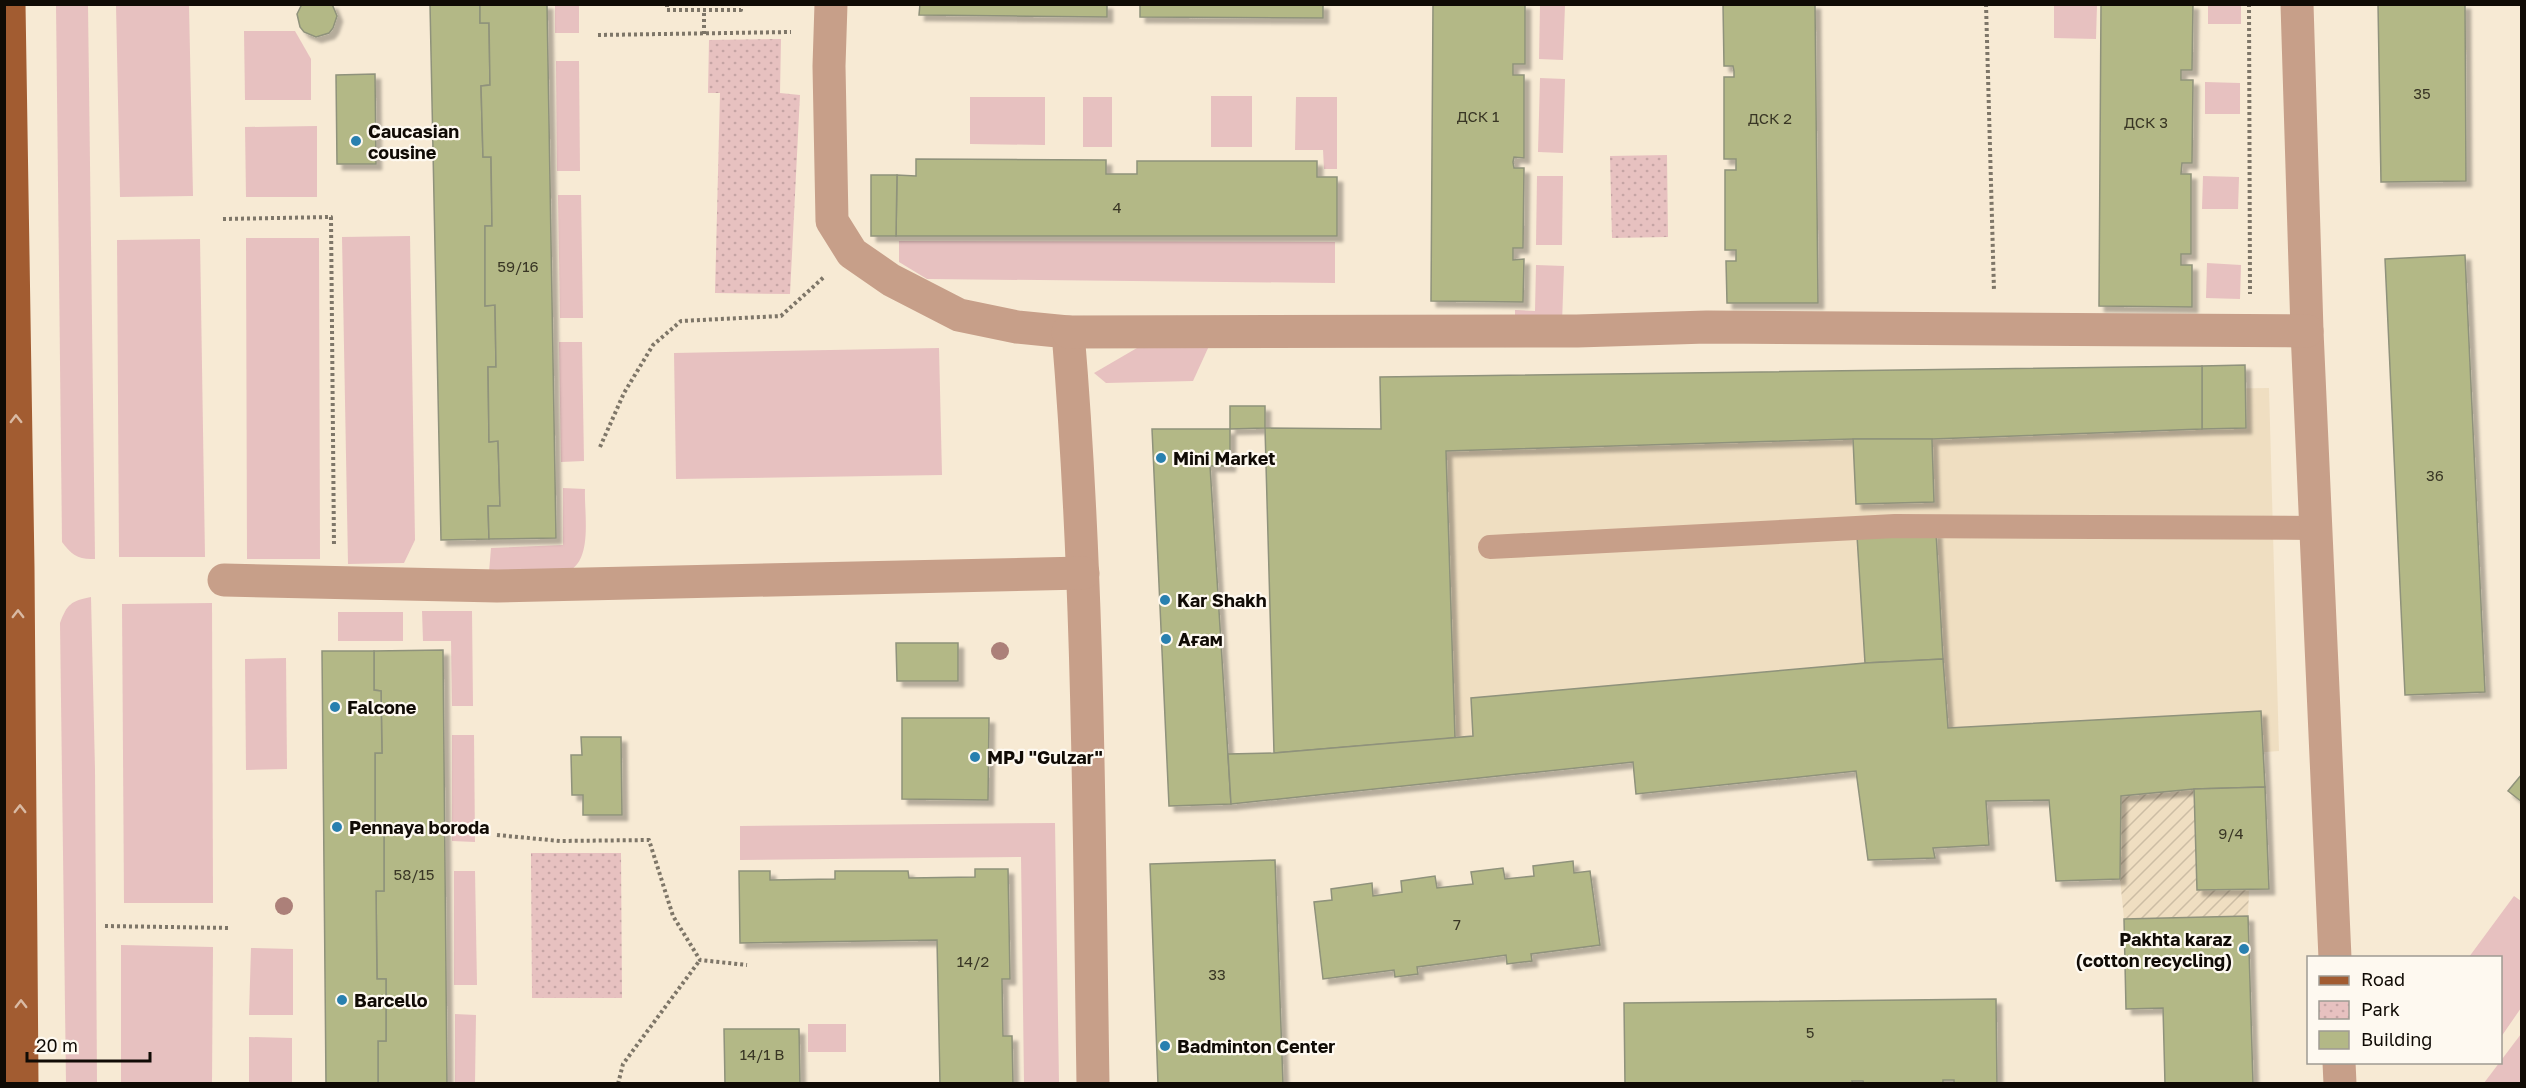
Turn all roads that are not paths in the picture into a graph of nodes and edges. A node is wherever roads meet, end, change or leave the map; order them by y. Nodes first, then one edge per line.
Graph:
1 (9, 4) edge
2 (831, 4) edge
3 (2297, 4) edge
4 (2307, 331) junction
5 (1068, 332) junction
6 (2316, 528) junction
7 (1490, 547) dead end
8 (1083, 573) junction
9 (224, 580) dead end
10 (2335, 956) edge
11 (2339, 1064) edge
12 (22, 1083) edge
13 (1093, 1083) edge
14 (2340, 1083) edge

12 -> 1 main road
2 - 5 street
3 - 4 street
4 - 5 street
4 - 6 street
5 - 8 street
6 - 7 lane
6 - 10 street
8 - 9 street
8 - 13 street
11 - 14 street

